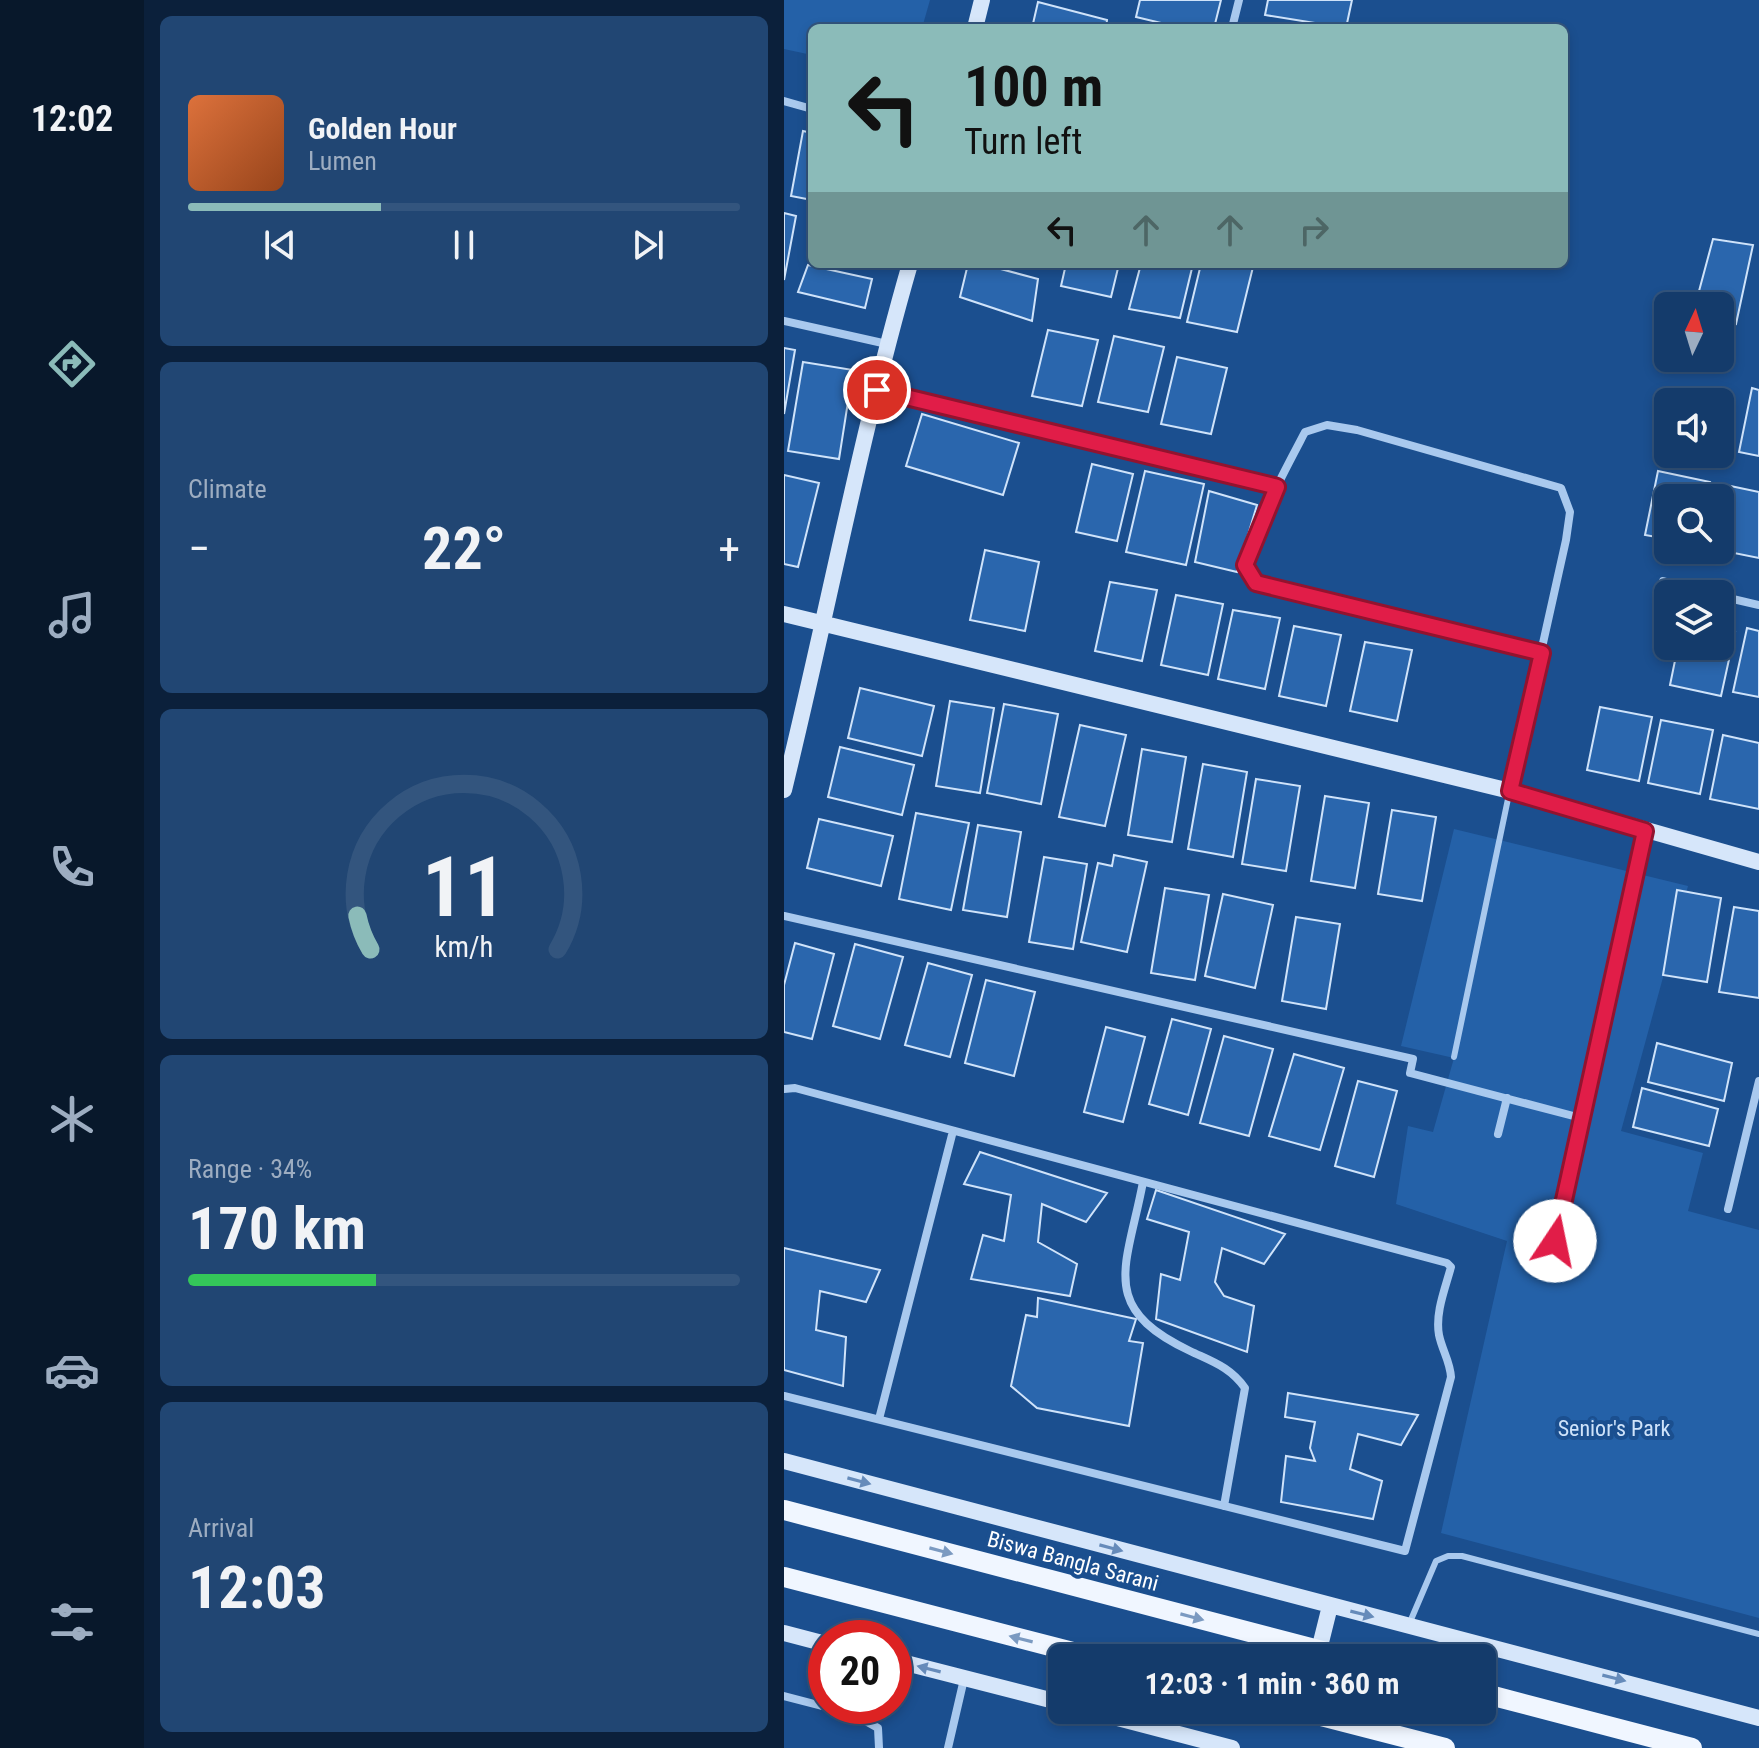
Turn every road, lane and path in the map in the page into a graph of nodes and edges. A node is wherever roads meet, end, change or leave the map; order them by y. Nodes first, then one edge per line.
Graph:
1 (982, 0) edge
2 (1239, 0) edge
3 (976, 24) edge
4 (1233, 24) edge
5 (784, 101) edge
6 (808, 108) edge
7 (909, 268) edge
8 (784, 321) edge
9 (887, 344) junction
10 (877, 390) junction
11 (1277, 487) junction
12 (1734, 599) edge
13 (1759, 605) edge
14 (784, 614) edge
15 (825, 625) junction
16 (1542, 653) junction
17 (784, 790) edge
18 (1510, 791) junction
19 (1645, 831) junction
20 (1759, 862) edge
21 (784, 916) edge
22 (1454, 1057) dead end
23 (1759, 1081) edge
24 (784, 1089) edge
25 (1507, 1098) junction
26 (1581, 1118) junction
27 (953, 1131) junction
28 (1498, 1134) dead end
29 (1143, 1182) junction
30 (1728, 1209) dead end
31 (1555, 1241) dead end
32 (784, 1396) edge
33 (879, 1419) junction
34 (784, 1461) edge
35 (1224, 1506) junction
36 (784, 1510) edge
37 (784, 1577) edge
38 (1330, 1606) junction
39 (1408, 1626) junction
40 (784, 1633) edge
41 (1759, 1634) edge
42 (808, 1639) edge
43 (1296, 1644) edge
44 (1320, 1644) edge
45 (1048, 1646) edge
46 (912, 1665) edge
47 (965, 1678) junction
48 (784, 1696) edge
49 (1496, 1697) edge
50 (1048, 1699) edge
51 (1759, 1718) edge
52 (1140, 1724) edge
53 (1352, 1724) edge
54 (879, 1748) edge
55 (948, 1748) edge
56 (1232, 1748) edge
57 (1445, 1748) edge
58 (1692, 1748) edge

1 - 3 street
2 - 4 street
5 - 6 street
7 - 9 street
8 - 9 street
9 - 10 street
10 - 11 street
10 - 15 street
11 - 16 street
11 - 16 street
12 - 13 street
14 - 15 street
15 - 17 street
15 - 18 street
16 - 18 street
18 - 19 street
18 - 22 lane
19 - 20 street
19 - 26 lane
21 - 25 street
23 - 30 street
24 - 27 street
25 - 26 street
25 - 28 street
26 - 31 lane
27 - 29 street
27 - 33 street
29 - 35 street
29 - 35 street
32 - 33 street
33 - 35 street
34 -> 38 street
36 -> 43 main road, Biswa Bangla Sarani
45 -> 37 main road
38 -> 39 street
38 - 44 street
39 - 41 lane
39 -> 51 street
40 - 42 street
47 -> 46 street
47 - 50 street
47 - 55 street
48 - 54 street
49 - 58 main road
52 - 56 street
53 - 57 main road

